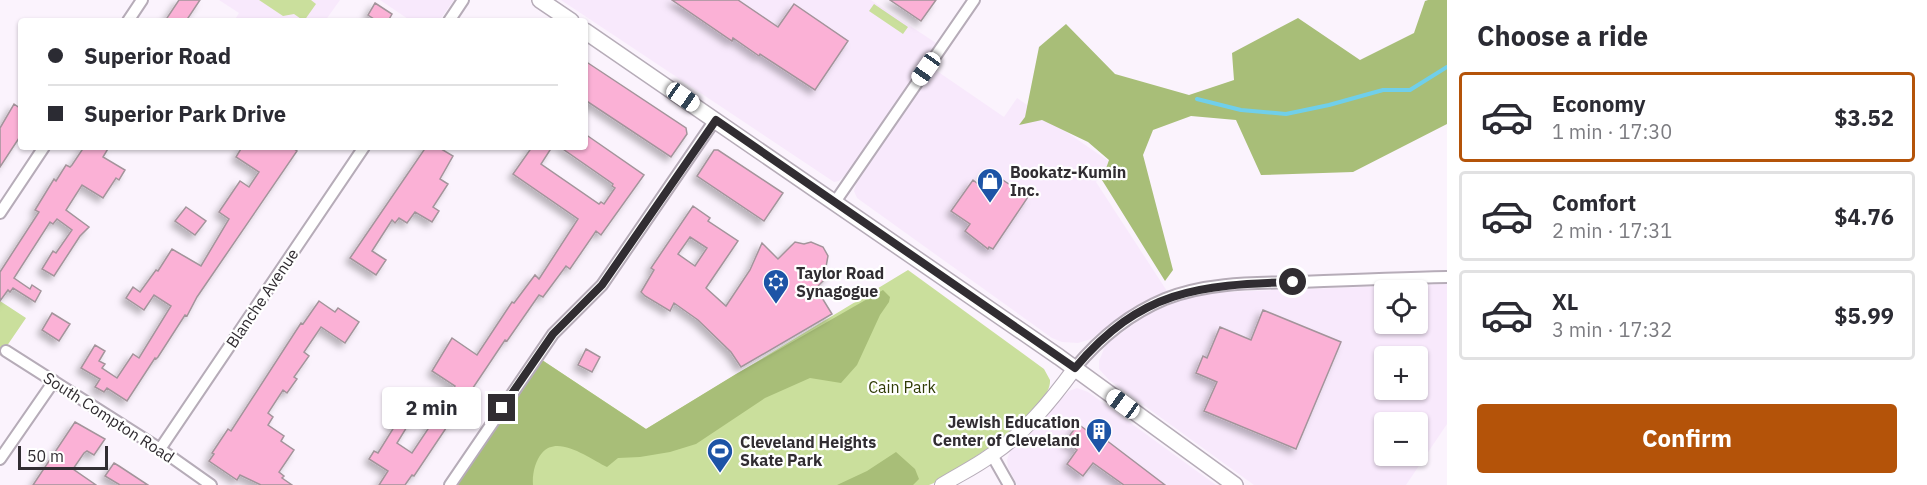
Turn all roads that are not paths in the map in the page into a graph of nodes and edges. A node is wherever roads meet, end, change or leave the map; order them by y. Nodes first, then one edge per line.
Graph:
1 (142, 0) edge
2 (463, 0) edge
3 (540, 0) edge
4 (974, 0) edge
5 (130, 18) edge
6 (451, 18) edge
7 (567, 18) edge
8 (588, 33) edge
9 (716, 120) junction
10 (42, 150) edge
11 (362, 150) edge
12 (835, 202) junction
13 (2, 207) edge
14 (1447, 277) edge
15 (6, 351) dead end
16 (1075, 368) junction
17 (54, 381) junction
18 (160, 449) junction
19 (992, 455) junction
20 (0, 459) edge
21 (211, 485) edge
22 (450, 485) edge
23 (942, 485) edge
24 (1009, 485) edge
25 (1235, 485) edge

1 - 5 street
2 - 6 street
3 - 7 main road
4 - 12 street
8 - 9 main road
9 - 12 main road
9 - 22 street
10 - 13 street
11 - 18 street, Blanche Avenue
12 - 16 main road
14 - 16 street
15 - 17 street, South Compton Road
16 - 19 street
16 - 25 main road
17 - 18 street, South Compton Road
17 - 20 street
18 - 21 street, South Compton Road
19 - 23 street
19 - 24 street

